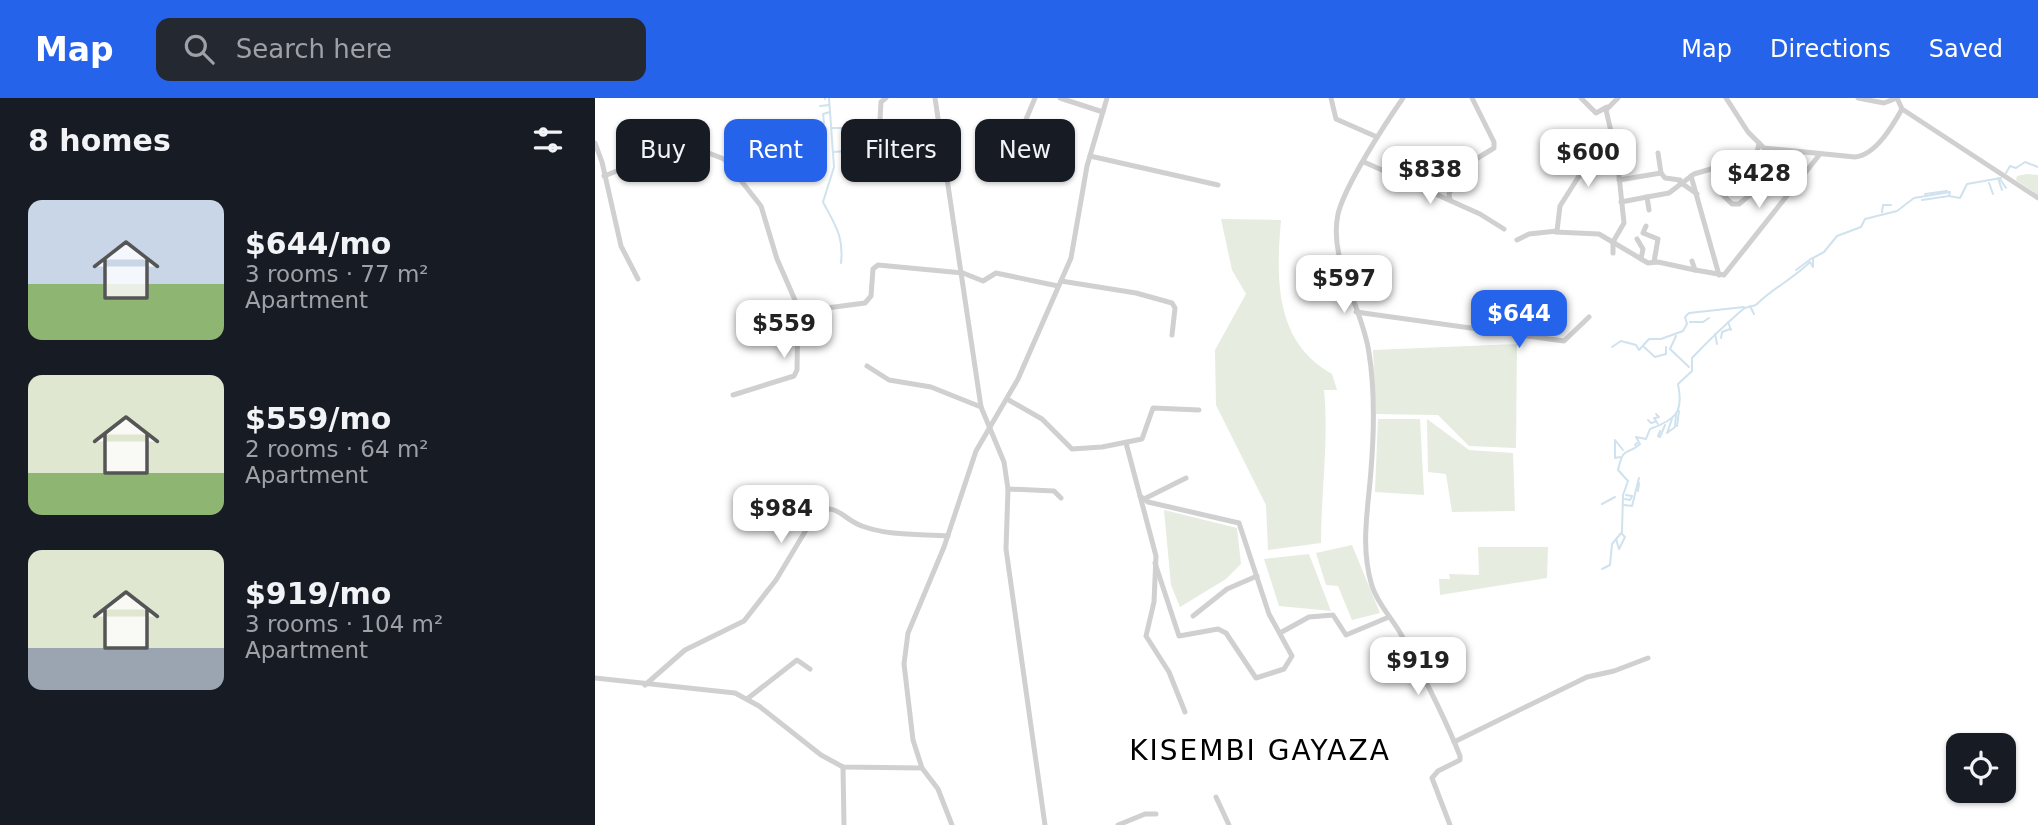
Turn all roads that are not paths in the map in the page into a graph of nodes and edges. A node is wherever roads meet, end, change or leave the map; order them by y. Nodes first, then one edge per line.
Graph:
1 (886, 98) edge
2 (935, 98) edge
3 (1035, 98) edge
4 (1060, 98) edge
5 (1107, 98) edge
6 (1331, 98) edge
7 (1403, 98) edge
8 (1472, 98) edge
9 (1581, 98) edge
10 (1618, 98) edge
11 (1725, 98) edge
12 (1858, 98) edge
13 (1897, 98) edge
14 (1607, 107) junction
15 (1902, 108) junction
16 (1103, 112) junction
17 (880, 119) edge
18 (1026, 119) edge
19 (1377, 137) junction
20 (595, 143) edge
21 (1759, 144) junction
22 (1658, 153) dead end
23 (1820, 154) junction
24 (1090, 156) junction
25 (1617, 157) junction
26 (1738, 161) junction
27 (1364, 162) junction
28 (1661, 173) junction
29 (604, 176) junction
30 (1691, 176) junction
31 (1619, 180) junction
32 (1681, 182) junction
33 (1218, 186) dead end
34 (1696, 194) junction
35 (1722, 194) dead end
36 (1647, 197) junction
37 (2038, 198) edge
38 (1450, 200) junction
39 (1621, 202) junction
40 (1649, 210) dead end
41 (1646, 226) dead end
42 (1504, 229) dead end
43 (1555, 232) junction
44 (1637, 239) dead end
45 (1517, 240) dead end
46 (1613, 242) junction
47 (1613, 253) dead end
48 (1641, 259) junction
49 (1692, 261) dead end
50 (1654, 262) junction
51 (1695, 270) junction
52 (963, 273) junction
53 (1719, 275) junction
54 (638, 279) dead end
55 (1059, 284) junction
56 (798, 307) junction
57 (1356, 312) junction
58 (1589, 317) dead end
59 (1172, 335) dead end
60 (867, 366) dead end
61 (733, 395) dead end
62 (1007, 399) junction
63 (981, 407) junction
64 (1199, 410) dead end
65 (988, 429) junction
66 (1126, 443) junction
67 (1186, 478) dead end
68 (1008, 489) junction
69 (1061, 498) dead end
70 (1142, 498) junction
71 (948, 536) junction
72 (1155, 564) junction
73 (1257, 576) junction
74 (1193, 616) dead end
75 (1389, 617) junction
76 (1280, 633) junction
77 (1648, 658) dead end
78 (810, 669) dead end
79 (595, 678) edge
80 (645, 685) junction
81 (747, 699) junction
82 (1185, 712) dead end
83 (1454, 742) junction
84 (843, 766) junction
85 (922, 768) junction
86 (1216, 796) dead end
87 (1156, 814) dead end
88 (844, 825) edge
89 (952, 825) edge
90 (1045, 825) edge
91 (1118, 825) edge
92 (1229, 825) edge
93 (1450, 825) edge

1 - 17 street
2 - 52 street
3 - 18 street
4 - 16 street
5 - 16 street
6 - 19 street
7 - 19 street
8 - 38 street
9 - 14 street
10 - 14 street
11 - 21 street
12 - 13 street
13 - 15 street
14 - 25 street
15 - 23 street
15 - 37 street
16 - 24 street
19 - 27 street
20 - 29 street
21 - 23 street
21 - 26 street
22 - 28 street
23 - 53 street
24 - 33 street
24 - 55 street
25 - 31 street
25 - 43 street
26 - 30 street
26 - 35 street
27 - 38 street
27 - 57 street
28 - 31 street
28 - 32 street
29 - 54 street
29 - 56 street
30 - 32 street
30 - 34 street
31 - 39 street
32 - 34 street
32 - 36 street
34 - 53 street
36 - 39 street
36 - 40 street
38 - 42 street
39 - 46 street
41 - 50 street
43 - 45 street
43 - 46 street
44 - 48 street
46 - 47 street
46 - 48 street
48 - 50 street
49 - 51 street
50 - 51 street
51 - 53 street
52 - 55 street
52 - 56 street
52 - 63 street
55 - 59 street
55 - 62 street
56 - 61 street
57 - 58 street
57 - 75 street
60 - 63 street
62 - 65 street
62 - 66 street
63 - 65 street
64 - 66 street
65 - 68 street
65 - 71 street
66 - 70 street
67 - 70 street
68 - 69 street
68 - 90 street
70 - 72 street
70 - 73 street
71 - 80 street
71 - 85 street
72 - 76 street
72 - 82 street
73 - 74 street
73 - 76 street
75 - 76 street
75 - 83 street
77 - 83 street
78 - 81 street
79 - 80 street
80 - 81 street
81 - 84 street
83 - 93 street
84 - 85 street
84 - 88 street
85 - 89 street
86 - 92 street
87 - 91 street

